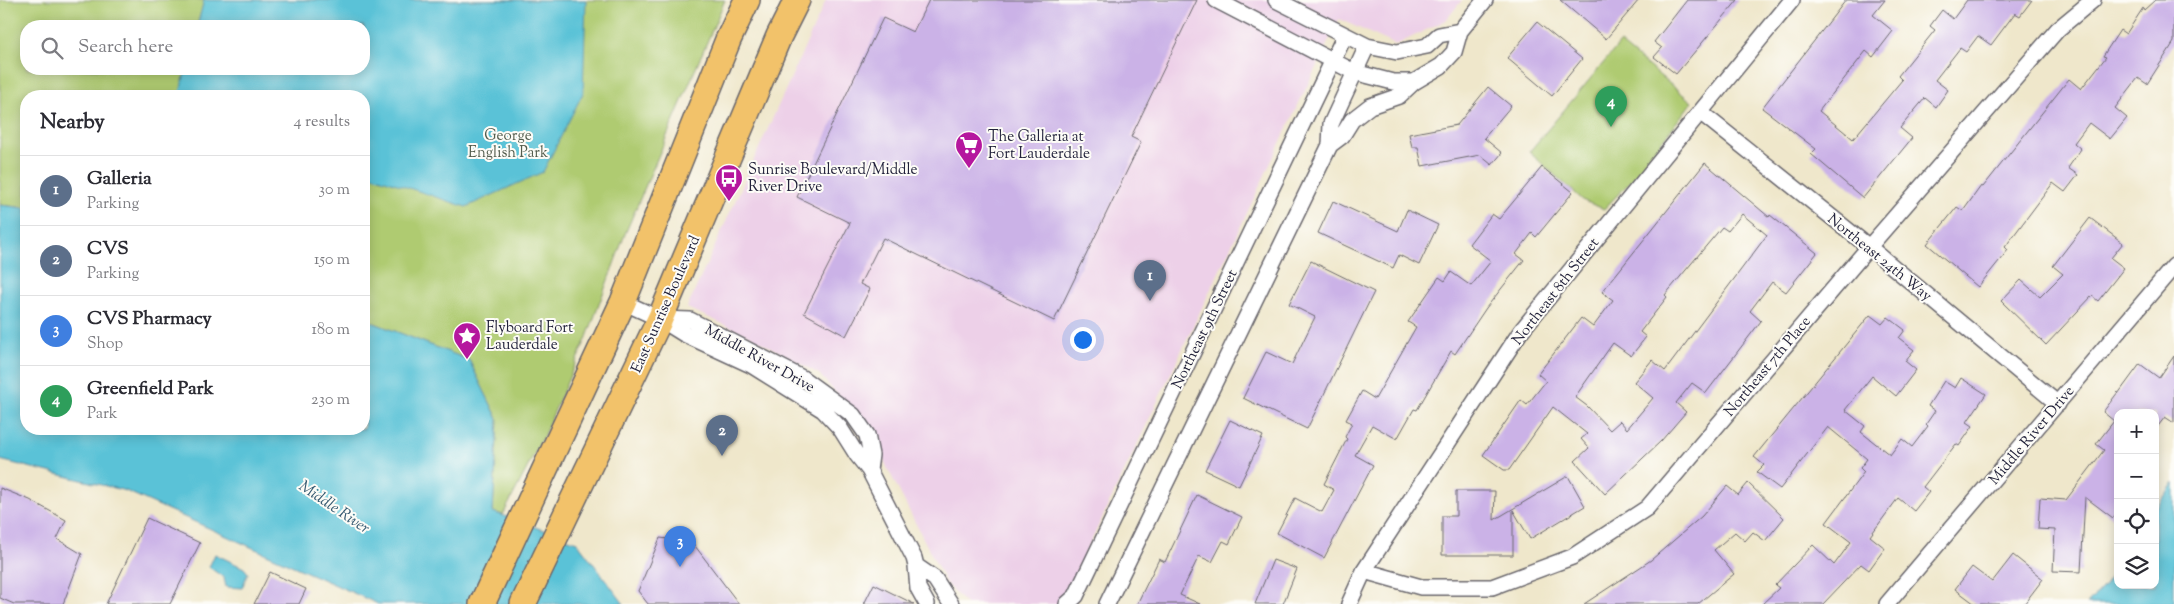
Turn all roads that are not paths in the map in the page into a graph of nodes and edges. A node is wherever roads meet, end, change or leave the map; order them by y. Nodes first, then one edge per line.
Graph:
1 (747, 0) edge
2 (797, 0) edge
3 (1216, 0) edge
4 (1276, 0) edge
5 (1485, 0) edge
6 (1792, 0) edge
7 (2093, 0) edge
8 (1460, 31) junction
9 (1345, 35) junction
10 (1366, 46) junction
11 (1333, 61) junction
12 (1354, 72) junction
13 (1414, 82) junction
14 (1700, 112) junction
15 (1330, 145) junction
16 (1869, 247) junction
17 (2174, 266) edge
18 (623, 302) junction
19 (660, 319) junction
20 (2058, 404) junction
21 (916, 566) junction
22 (1364, 571) junction
23 (1073, 601) edge
24 (482, 604) edge
25 (523, 604) edge
26 (927, 604) edge
27 (951, 604) edge
28 (1107, 604) edge
29 (1349, 604) edge
30 (1887, 604) edge

1 - 18 main road
2 - 19 main road, East Sunrise Boulevard
3 - 11 street
4 - 9 street
5 - 8 street
6 - 14 street, Northeast 8th Street
7 - 16 street, Northeast 7th Place
8 - 10 street
8 - 13 street
9 - 10 street
9 - 11 street, Northeast 9th Street
10 - 12 street
11 - 12 street
11 - 23 street, Northeast 9th Street
12 - 13 street
12 - 15 street
13 - 15 street
14 - 16 street, Northeast 24th Way
14 - 22 street, Northeast 8th Street
15 - 28 street
16 - 20 street, Northeast 24th Way
16 - 22 street, Northeast 7th Place
17 - 20 street, Middle River Drive
18 - 19 street, Middle River Drive
18 - 24 main road
19 - 21 street, Middle River Drive
19 - 25 main road, East Sunrise Boulevard
20 - 30 street, Middle River Drive
21 - 26 street, Middle River Drive
21 - 27 street, Middle River Drive
22 - 29 street, Northeast 8th Street

